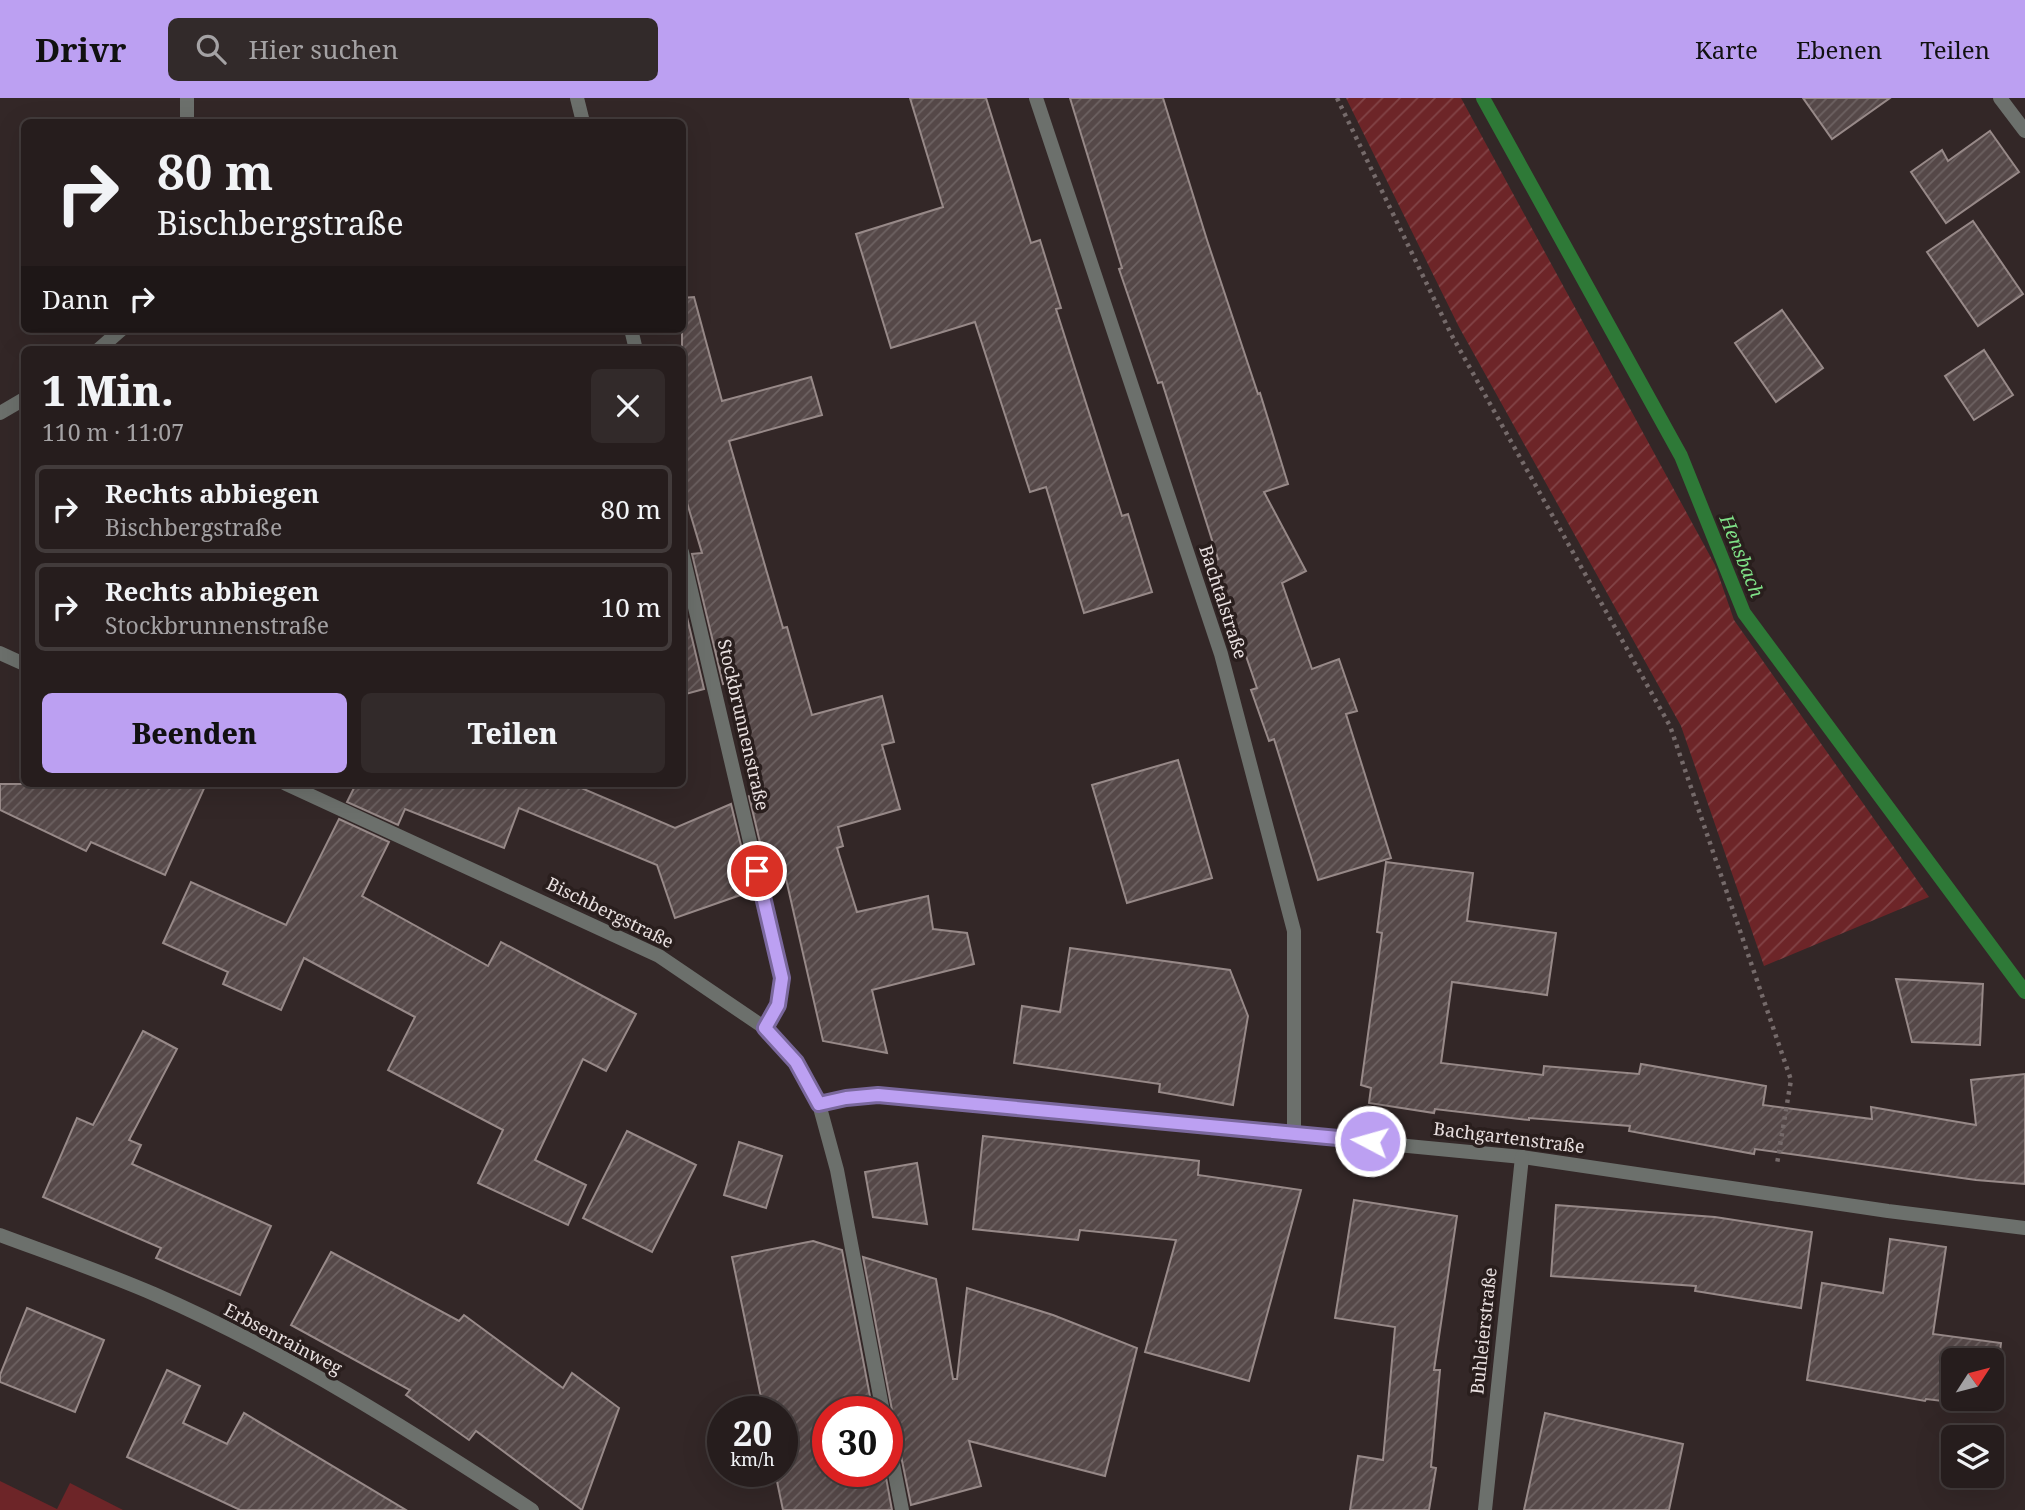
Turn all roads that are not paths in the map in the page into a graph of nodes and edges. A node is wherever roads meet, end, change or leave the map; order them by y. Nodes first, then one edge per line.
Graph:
1 (187, 98) edge
2 (577, 98) edge
3 (1035, 98) edge
4 (2000, 98) edge
5 (187, 119) edge
6 (582, 119) edge
7 (2025, 131) edge
8 (117, 333) edge
9 (102, 346) edge
10 (21, 401) edge
11 (0, 413) edge
12 (686, 569) edge
13 (0, 653) edge
14 (21, 663) edge
15 (292, 787) edge
16 (765, 1028) junction
17 (819, 1104) junction
18 (1294, 1134) junction
19 (1522, 1157) junction
20 (2025, 1228) edge
21 (0, 1235) edge
22 (880, 1396) edge
23 (898, 1487) edge
24 (532, 1510) edge
25 (902, 1510) edge
26 (1485, 1510) edge

1 - 5 street
2 - 6 street
3 - 18 street, Bachtalstraße
4 - 7 street
8 - 9 street
10 - 11 street
12 - 16 street, Stockbrunnenstraße
13 - 14 street
15 - 16 street, Bischbergstraße
16 - 17 street, Bischbergstraße
17 - 18 street, Bachgartenstraße
17 - 22 street, Bischbergstraße
18 - 19 street, Bachgartenstraße
19 - 20 street, Bachgartenstraße
19 - 26 street, Buhleierstraße
21 - 24 street, Erbsenrainweg
23 - 25 street

